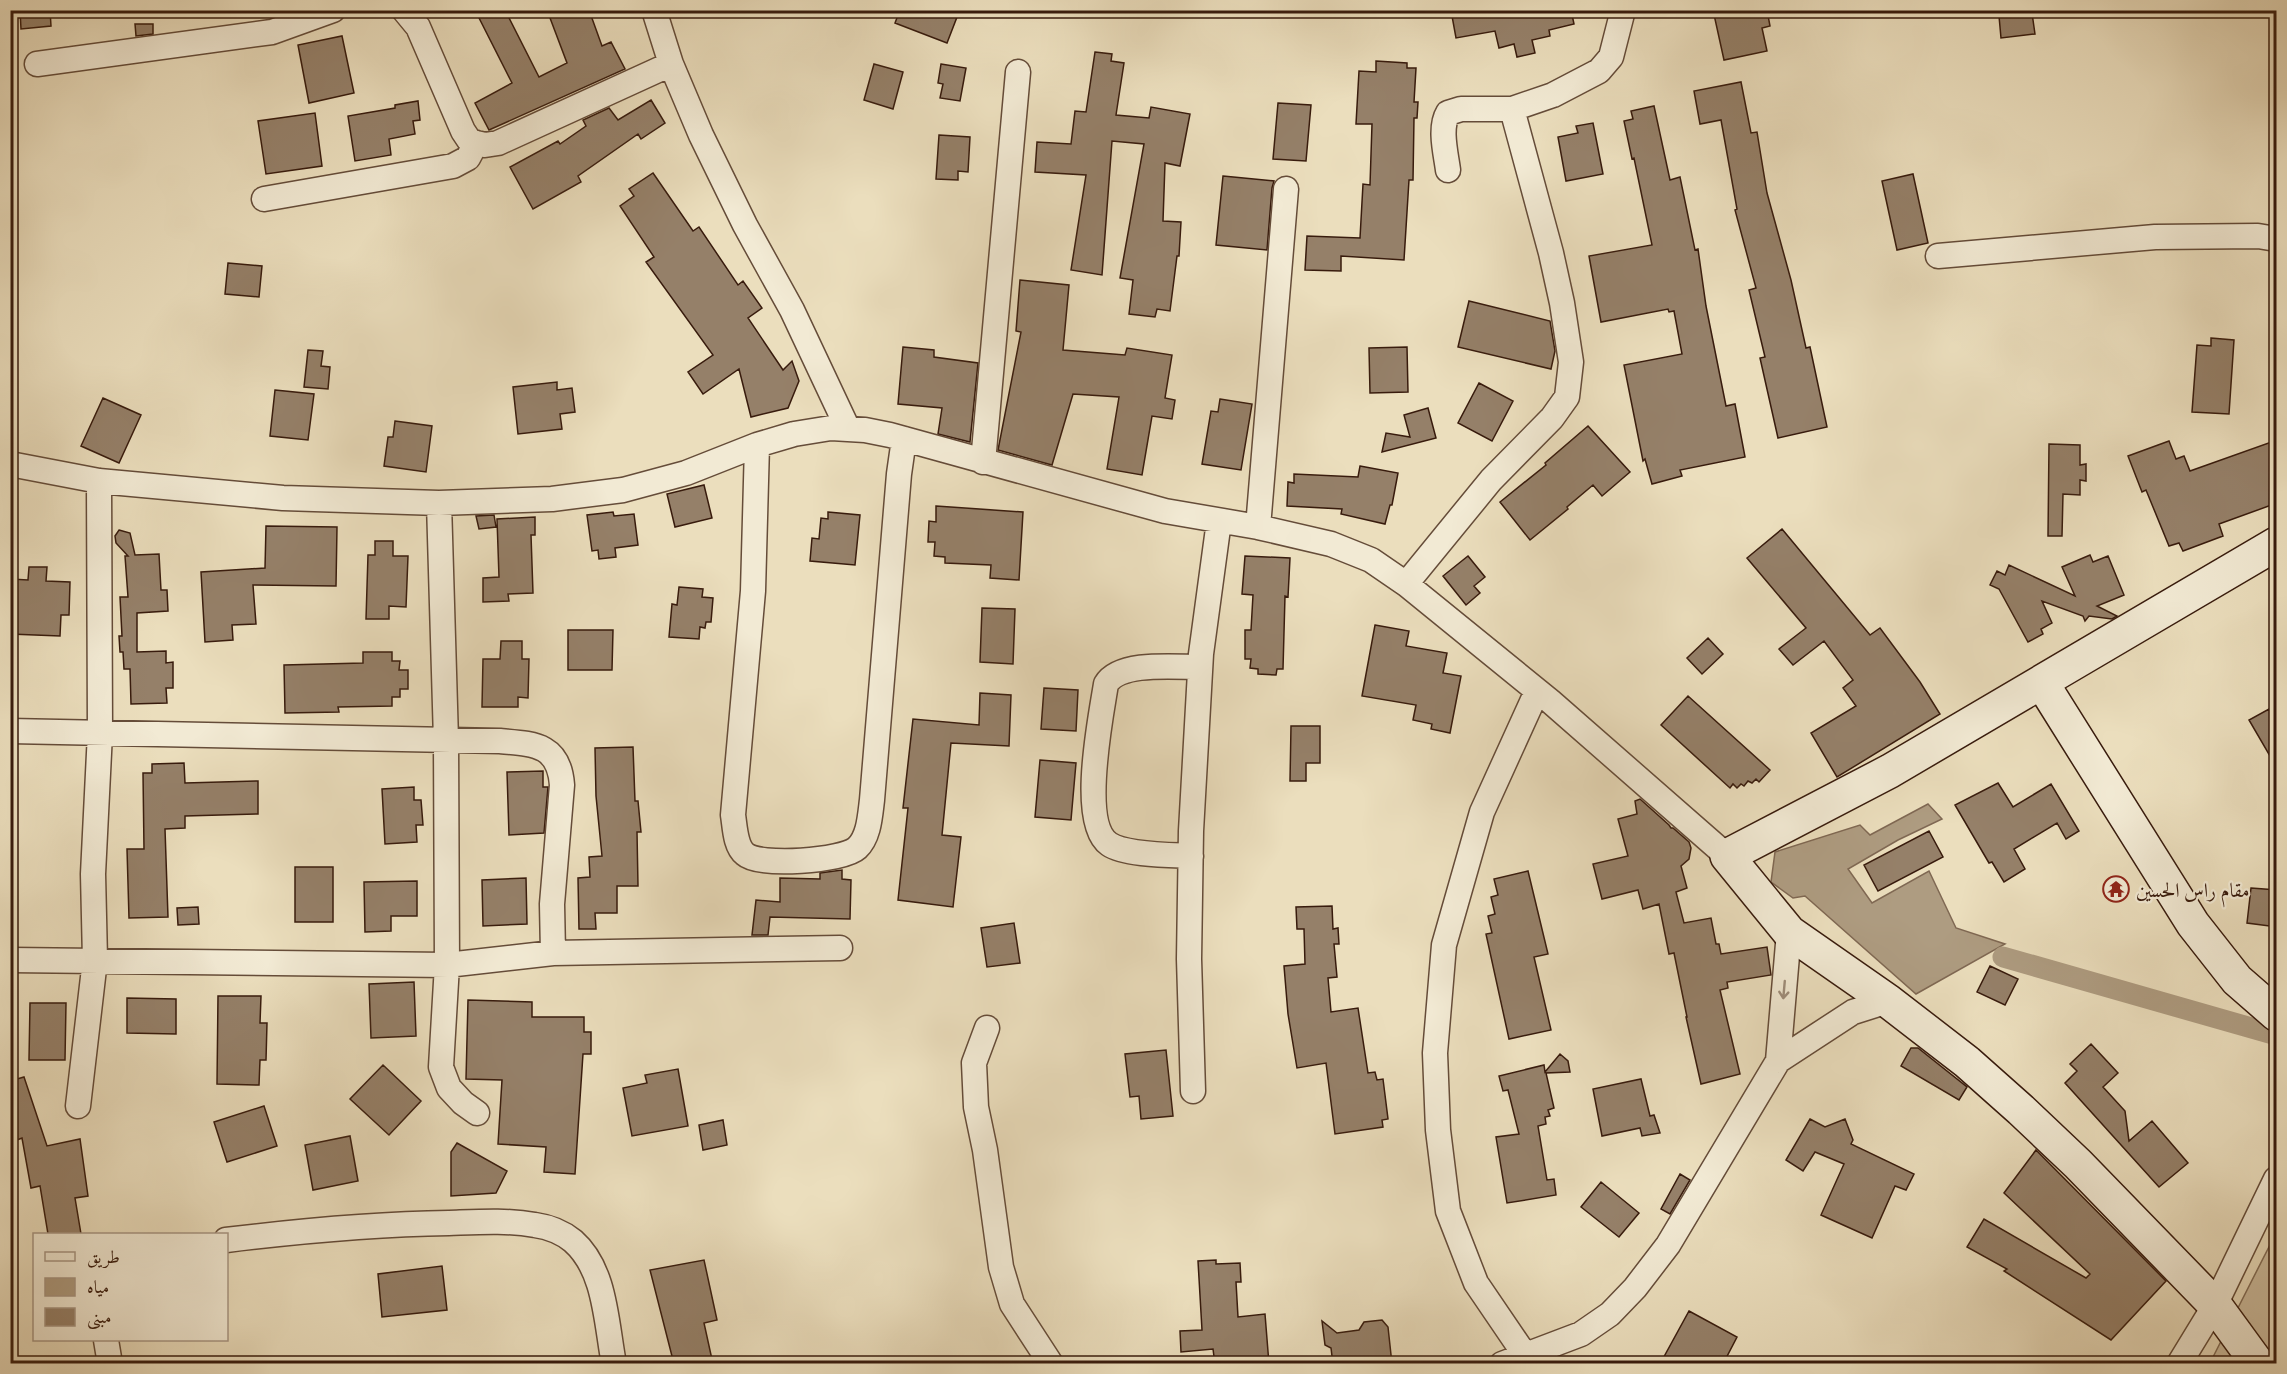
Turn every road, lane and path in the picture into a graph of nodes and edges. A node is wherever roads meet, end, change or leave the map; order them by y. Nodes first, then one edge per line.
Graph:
1 (333, 10) edge
2 (404, 10) edge
3 (654, 10) edge
4 (1623, 10) edge
5 (37, 64) dead end
6 (671, 64) junction
7 (1018, 72) dead end
8 (1512, 109) junction
9 (476, 143) junction
10 (1448, 170) dead end
11 (1286, 189) dead end
12 (264, 199) dead end
13 (2277, 239) edge
14 (1938, 256) dead end
15 (848, 429) junction
16 (904, 439) junction
17 (757, 445) junction
18 (983, 462) junction
19 (10, 464) edge
20 (99, 481) junction
21 (439, 503) junction
22 (1219, 521) junction
23 (1258, 527) junction
24 (2277, 544) edge
25 (1406, 584) junction
26 (1200, 667) junction
27 (2042, 683) junction
28 (1538, 691) junction
29 (10, 731) edge
30 (100, 733) junction
31 (446, 740) junction
32 (1191, 856) junction
33 (1727, 856) junction
34 (1789, 932) junction
35 (840, 948) dead end
36 (553, 953) junction
37 (10, 960) edge
38 (95, 960) junction
39 (447, 965) junction
40 (1888, 1001) junction
41 (2277, 1014) edge
42 (987, 1028) dead end
43 (1778, 1061) junction
44 (1193, 1090) dead end
45 (78, 1106) dead end
46 (477, 1113) dead end
47 (2277, 1179) edge
48 (228, 1240) edge
49 (2215, 1305) junction
50 (106, 1341) edge
51 (1525, 1355) junction
52 (110, 1364) edge
53 (614, 1364) edge
54 (1051, 1364) edge
55 (1502, 1364) edge
56 (2179, 1364) edge
57 (2258, 1364) edge

1 - 5 street
2 - 9 street
3 - 6 street
4 - 8 street
6 - 9 street
6 - 15 street
7 - 18 street
8 - 10 street
8 - 25 street
9 - 12 street
11 - 23 street
13 - 14 street
15 - 16 street
15 - 17 street
16 - 17 street
16 - 18 street
17 - 21 street
18 - 22 street
19 - 20 street
20 - 21 street
20 - 30 street
21 - 31 street
22 - 23 street
22 - 26 street
23 - 25 street
24 - 27 street
25 - 28 street
26 - 32 street
26 - 32 street
27 - 33 street
27 - 41 street
28 - 33 street
28 - 51 street
29 - 30 street
30 - 31 street
30 - 38 street
31 - 36 street
31 - 39 street
32 - 44 street
33 - 34 street
34 - 40 street
34 -> 43 street
35 - 36 street
36 - 39 street
37 - 38 street
38 - 39 street
38 - 45 street
39 - 46 street
40 - 43 street
40 - 49 street
42 - 54 street
43 - 51 street
47 - 49 street
48 - 53 street
49 - 56 street
49 - 57 street
50 - 52 street
51 - 55 street

